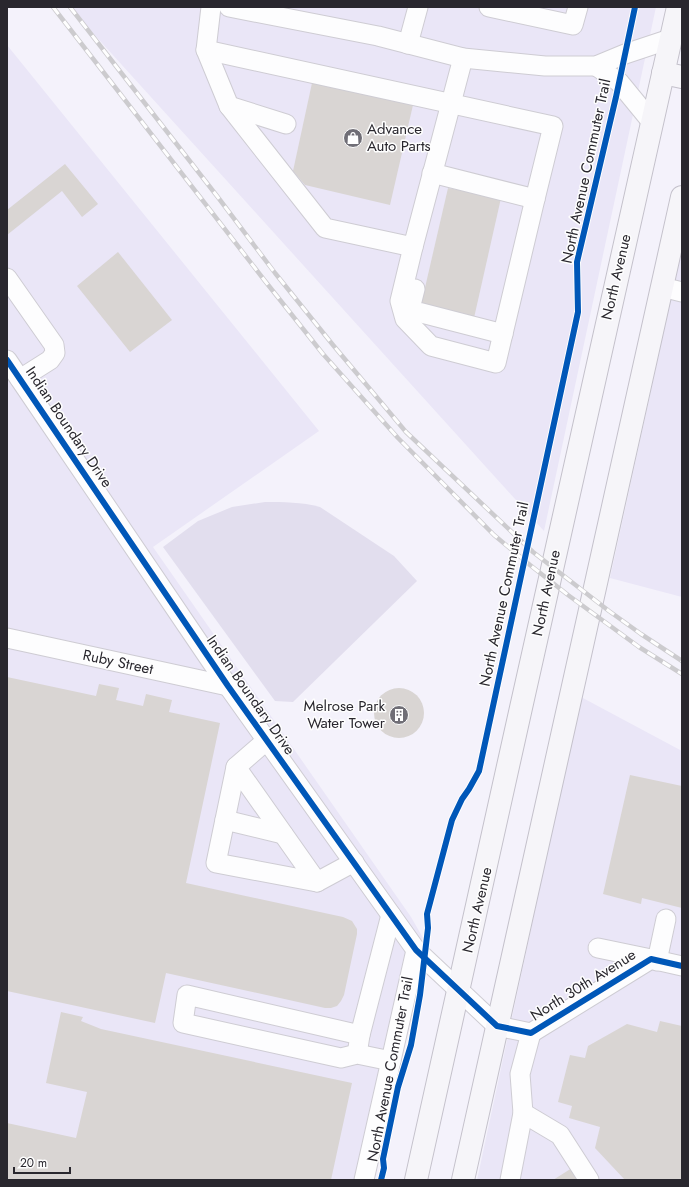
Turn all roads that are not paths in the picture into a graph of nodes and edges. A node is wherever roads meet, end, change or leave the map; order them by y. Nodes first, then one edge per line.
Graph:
1 (211, 7) edge
2 (229, 7) edge
3 (418, 7) edge
4 (489, 7) edge
5 (678, 7) edge
6 (573, 8) edge
7 (670, 39) junction
8 (408, 44) junction
9 (206, 50) junction
10 (463, 58) junction
11 (596, 66) junction
12 (672, 75) edge
13 (451, 102) junction
14 (229, 106) junction
15 (651, 121) junction
16 (286, 124) dead end
17 (432, 173) junction
18 (682, 197) edge
19 (535, 199) junction
20 (412, 249) junction
21 (7, 278) edge
22 (672, 289) edge
23 (502, 334) junction
24 (7, 360) edge
25 (20, 379) junction
26 (7, 638) edge
27 (228, 686) junction
28 (267, 740) junction
29 (236, 767) junction
30 (224, 820) junction
31 (284, 834) junction
32 (354, 862) junction
33 (317, 882) junction
34 (391, 915) junction
35 (666, 919) dead end
36 (598, 948) dead end
37 (416, 950) junction
38 (654, 960) junction
39 (682, 966) edge
40 (459, 990) junction
41 (497, 1026) junction
42 (531, 1033) junction
43 (360, 1034) junction
44 (357, 1054) junction
45 (391, 1061) junction
46 (523, 1113) junction
47 (364, 1180) edge
48 (416, 1180) edge
49 (463, 1180) edge
50 (510, 1180) edge
51 (589, 1180) edge

1 - 9 street
2 - 8 street
3 - 8 street
4 - 6 street
5 - 7 main road, North Avenue
7 - 11 street
7 - 12 main road, North Avenue
8 - 10 street
9 - 13 street
9 - 14 street
10 - 11 street
10 - 13 street
11 - 15 street
12 - 15 main road, North Avenue
13 - 17 street
13 - 19 street
14 - 16 street
14 - 20 street
15 - 40 main road, North Avenue
17 - 19 street
17 - 20 street
18 - 22 main road
19 - 23 street
20 - 23 street
20 - 23 street
21 - 25 street
22 - 41 main road
24 - 25 street, Indian Boundary Drive
25 - 27 street, Indian Boundary Drive
26 - 27 street, Ruby Street
27 - 28 street, Indian Boundary Drive
28 - 29 street
28 - 32 street, Indian Boundary Drive
29 - 30 street
29 - 31 street
30 - 31 street
30 - 33 street
31 - 33 street
32 - 33 street
32 - 34 street, Indian Boundary Drive
34 - 37 street, Indian Boundary Drive
34 - 43 street
35 - 38 street
36 - 38 street
37 - 40 street, Indian Boundary Drive
37 - 45 street
38 - 39 street, North 30th Avenue
38 - 42 street, North 30th Avenue
40 - 41 street, Indian Boundary Drive
40 - 48 main road, North Avenue
41 - 42 street, North 30th Avenue
41 - 49 main road
42 - 46 street
43 - 44 street
43 - 44 street
44 - 45 street
45 - 47 street
46 - 50 street
46 - 51 street

